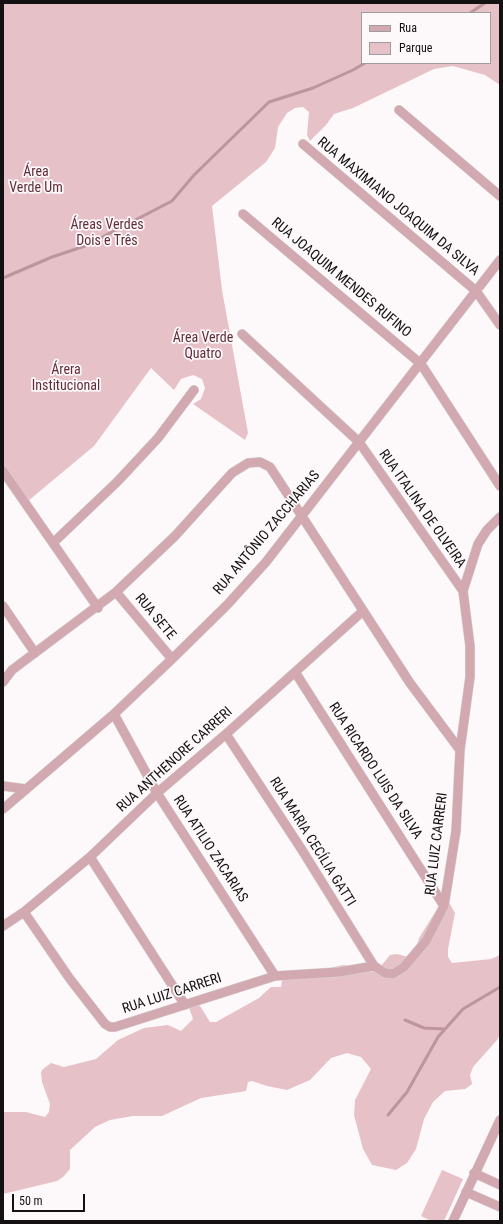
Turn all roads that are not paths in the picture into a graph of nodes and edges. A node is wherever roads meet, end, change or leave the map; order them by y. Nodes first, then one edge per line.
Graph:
1 (399, 110) dead end
2 (303, 144) dead end
3 (500, 196) edge
4 (243, 214) dead end
5 (500, 260) edge
6 (476, 291) junction
7 (500, 325) edge
8 (242, 334) dead end
9 (421, 364) junction
10 (194, 390) dead end
11 (359, 442) junction
12 (3, 472) edge
13 (500, 486) edge
14 (301, 516) junction
15 (500, 517) edge
16 (53, 544) junction
17 (116, 592) junction
18 (463, 592) junction
19 (3, 606) edge
20 (98, 608) junction
21 (363, 611) junction
22 (35, 653) junction
23 (172, 659) junction
24 (295, 672) junction
25 (3, 682) edge
26 (114, 714) junction
27 (226, 734) junction
28 (460, 750) junction
29 (3, 786) edge
30 (26, 789) junction
31 (157, 793) junction
32 (3, 809) edge
33 (90, 857) junction
34 (444, 906) junction
35 (24, 912) junction
36 (3, 926) edge
37 (374, 966) junction
38 (275, 976) junction
39 (185, 1005) junction
40 (500, 1120) edge
41 (474, 1173) junction
42 (500, 1185) edge
43 (466, 1192) junction
44 (500, 1207) edge
45 (453, 1221) edge

1 - 3 street
2 - 6 street, RUA MAXIMIANO JOAQUIM DA SILVA
4 - 9 street, RUA JOAQUIM MENDES RUFINO
5 - 6 street, RUA ANTÔNIO ZACCHARIAS
6 - 7 street, RUA MAXIMIANO JOAQUIM DA SILVA
6 - 9 street, RUA ANTÔNIO ZACCHARIAS
8 - 11 street, RUA ITALINA DE OLVEIRA
9 - 11 street, RUA ANTÔNIO ZACCHARIAS
9 - 13 street, RUA JOAQUIM MENDES RUFINO
10 - 16 street
11 - 14 street, RUA ANTÔNIO ZACCHARIAS
11 - 18 street, RUA ITALINA DE OLVEIRA
12 - 16 street
14 - 17 street
14 - 21 street
14 - 23 street, RUA ANTÔNIO ZACCHARIAS
15 - 18 street, RUA LUIZ CARRERI
16 - 20 street
17 - 20 street
17 - 23 street, RUA SETE
18 - 28 street, RUA LUIZ CARRERI
19 - 22 street
20 - 22 street
21 - 24 street, RUA ANTHENORE CARRERI
21 - 28 street
22 - 25 street
23 - 26 street, RUA ANTÔNIO ZACCHARIAS
24 - 27 street, RUA ANTHENORE CARRERI
24 - 34 street, RUA RICARDO LUIS DA SILVA
26 - 30 street, RUA ANTÔNIO ZACCHARIAS
26 - 31 street, RUA ATILIO ZACARIAS
27 - 31 street, RUA ANTHENORE CARRERI
27 - 37 street, RUA MARIA CECÍLIA GATTI
28 - 34 street, RUA LUIZ CARRERI
29 - 30 street
30 - 32 street, RUA ANTÔNIO ZACCHARIAS
31 - 33 street, RUA ANTHENORE CARRERI
31 - 38 street, RUA ATILIO ZACARIAS
33 - 35 street, RUA ANTHENORE CARRERI
33 - 39 street
34 - 37 street, RUA LUIZ CARRERI
35 - 36 street, RUA ANTHENORE CARRERI
35 - 39 street, RUA LUIZ CARRERI
37 - 38 street, RUA LUIZ CARRERI
38 - 39 street, RUA LUIZ CARRERI
40 - 41 street
41 - 42 street
41 - 43 street
43 - 44 street
43 - 45 street

